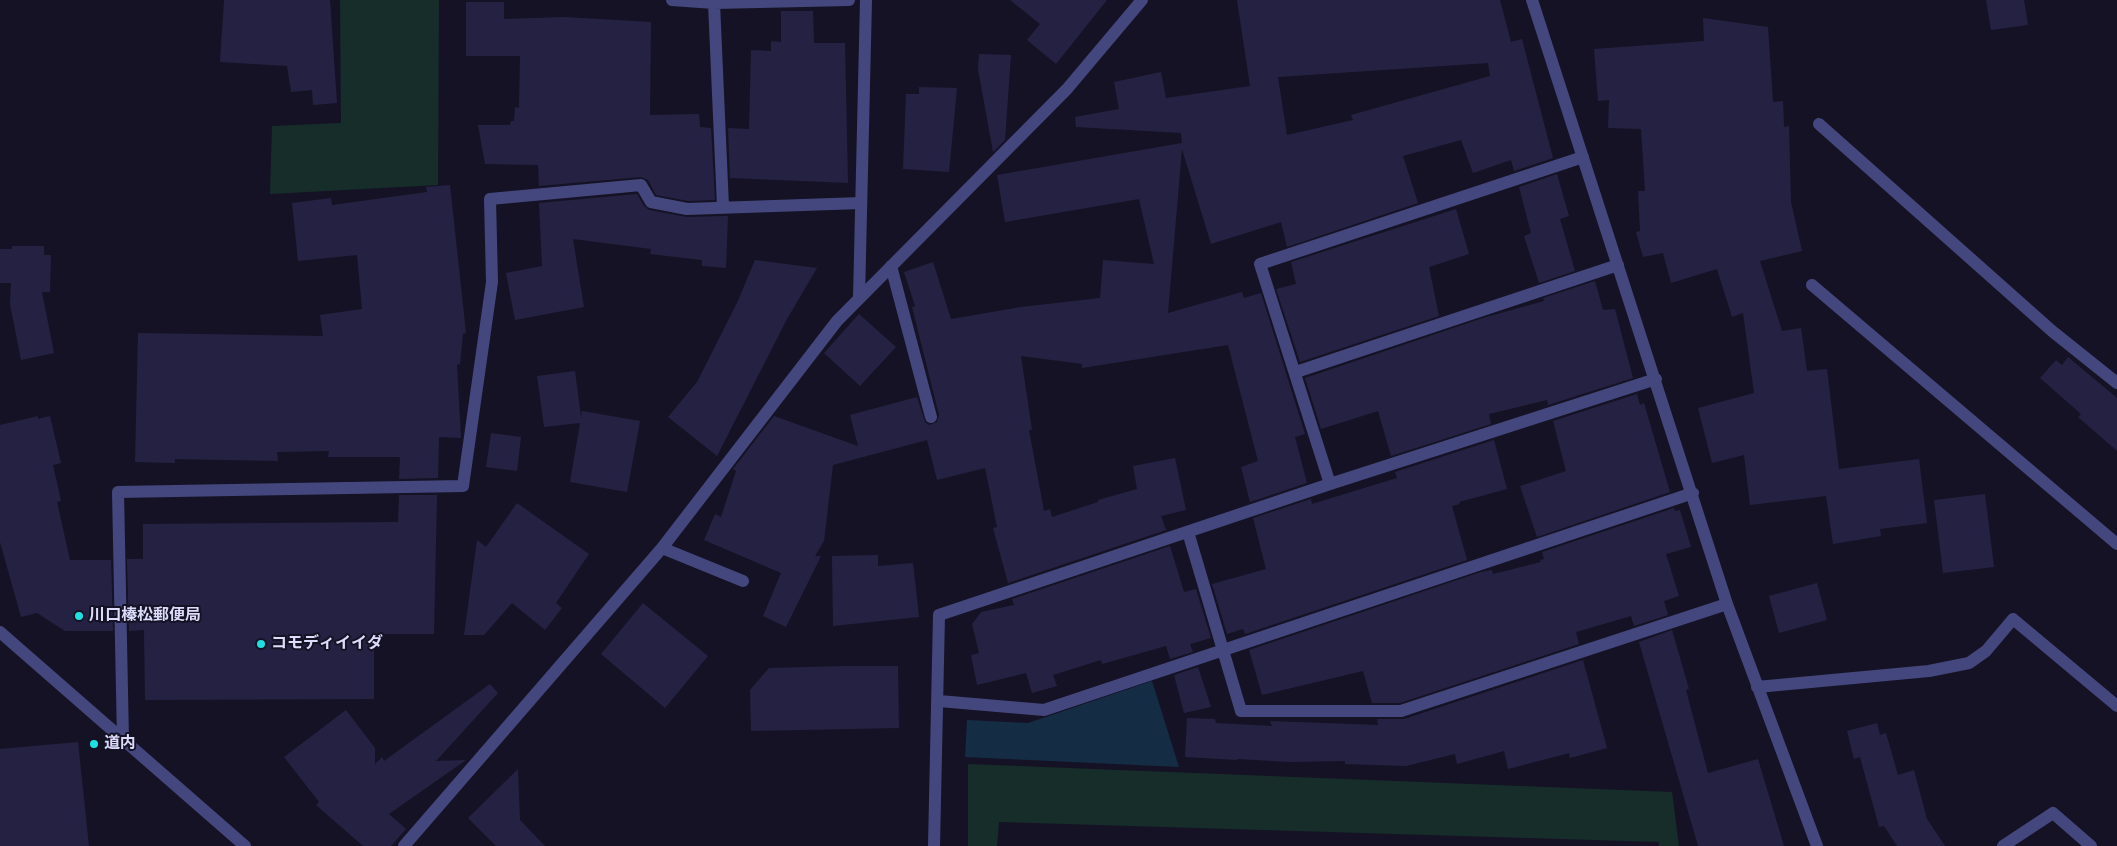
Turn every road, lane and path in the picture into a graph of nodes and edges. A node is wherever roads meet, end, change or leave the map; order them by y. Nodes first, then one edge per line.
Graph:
1 (672, 0) edge
2 (848, 0) edge
3 (866, 0) edge
4 (1142, 0) edge
5 (1532, 0) edge
6 (714, 3) junction
7 (1820, 124) dead end
8 (1583, 157) junction
9 (861, 203) junction
10 (723, 206) junction
11 (1618, 265) junction
12 (891, 266) junction
13 (1812, 284) dead end
14 (859, 298) junction
15 (1296, 372) junction
16 (1656, 379) junction
17 (2117, 383) edge
18 (931, 417) dead end
19 (1330, 484) junction
20 (1693, 493) junction
21 (1188, 532) junction
22 (2117, 544) edge
23 (662, 548) junction
24 (743, 581) dead end
25 (1728, 604) junction
26 (0, 632) edge
27 (1223, 650) junction
28 (1757, 687) junction
29 (939, 701) junction
30 (2117, 706) edge
31 (123, 740) junction
32 (245, 846) edge
33 (404, 846) edge
34 (934, 846) edge
35 (1817, 846) edge
36 (2003, 846) edge
37 (2091, 846) edge

1 - 6 street
2 - 6 street
3 - 9 street
4 - 12 street
5 - 8 street
6 - 10 street
7 - 17 street
8 - 11 street
8 - 15 street
9 - 10 street
9 - 14 street
10 - 31 street
11 - 15 street
11 - 16 street
12 - 14 street
12 - 18 street
13 - 22 street
14 - 23 street
15 - 19 street
16 - 19 street
16 - 20 street
19 - 21 street
20 - 25 street
20 - 27 street
21 - 27 street
21 - 29 street
23 - 24 street
23 - 33 street
25 - 27 street
25 - 28 street
26 - 31 street
27 - 29 street
28 - 30 street
28 - 35 street
29 - 34 street
31 - 32 street
36 - 37 street

